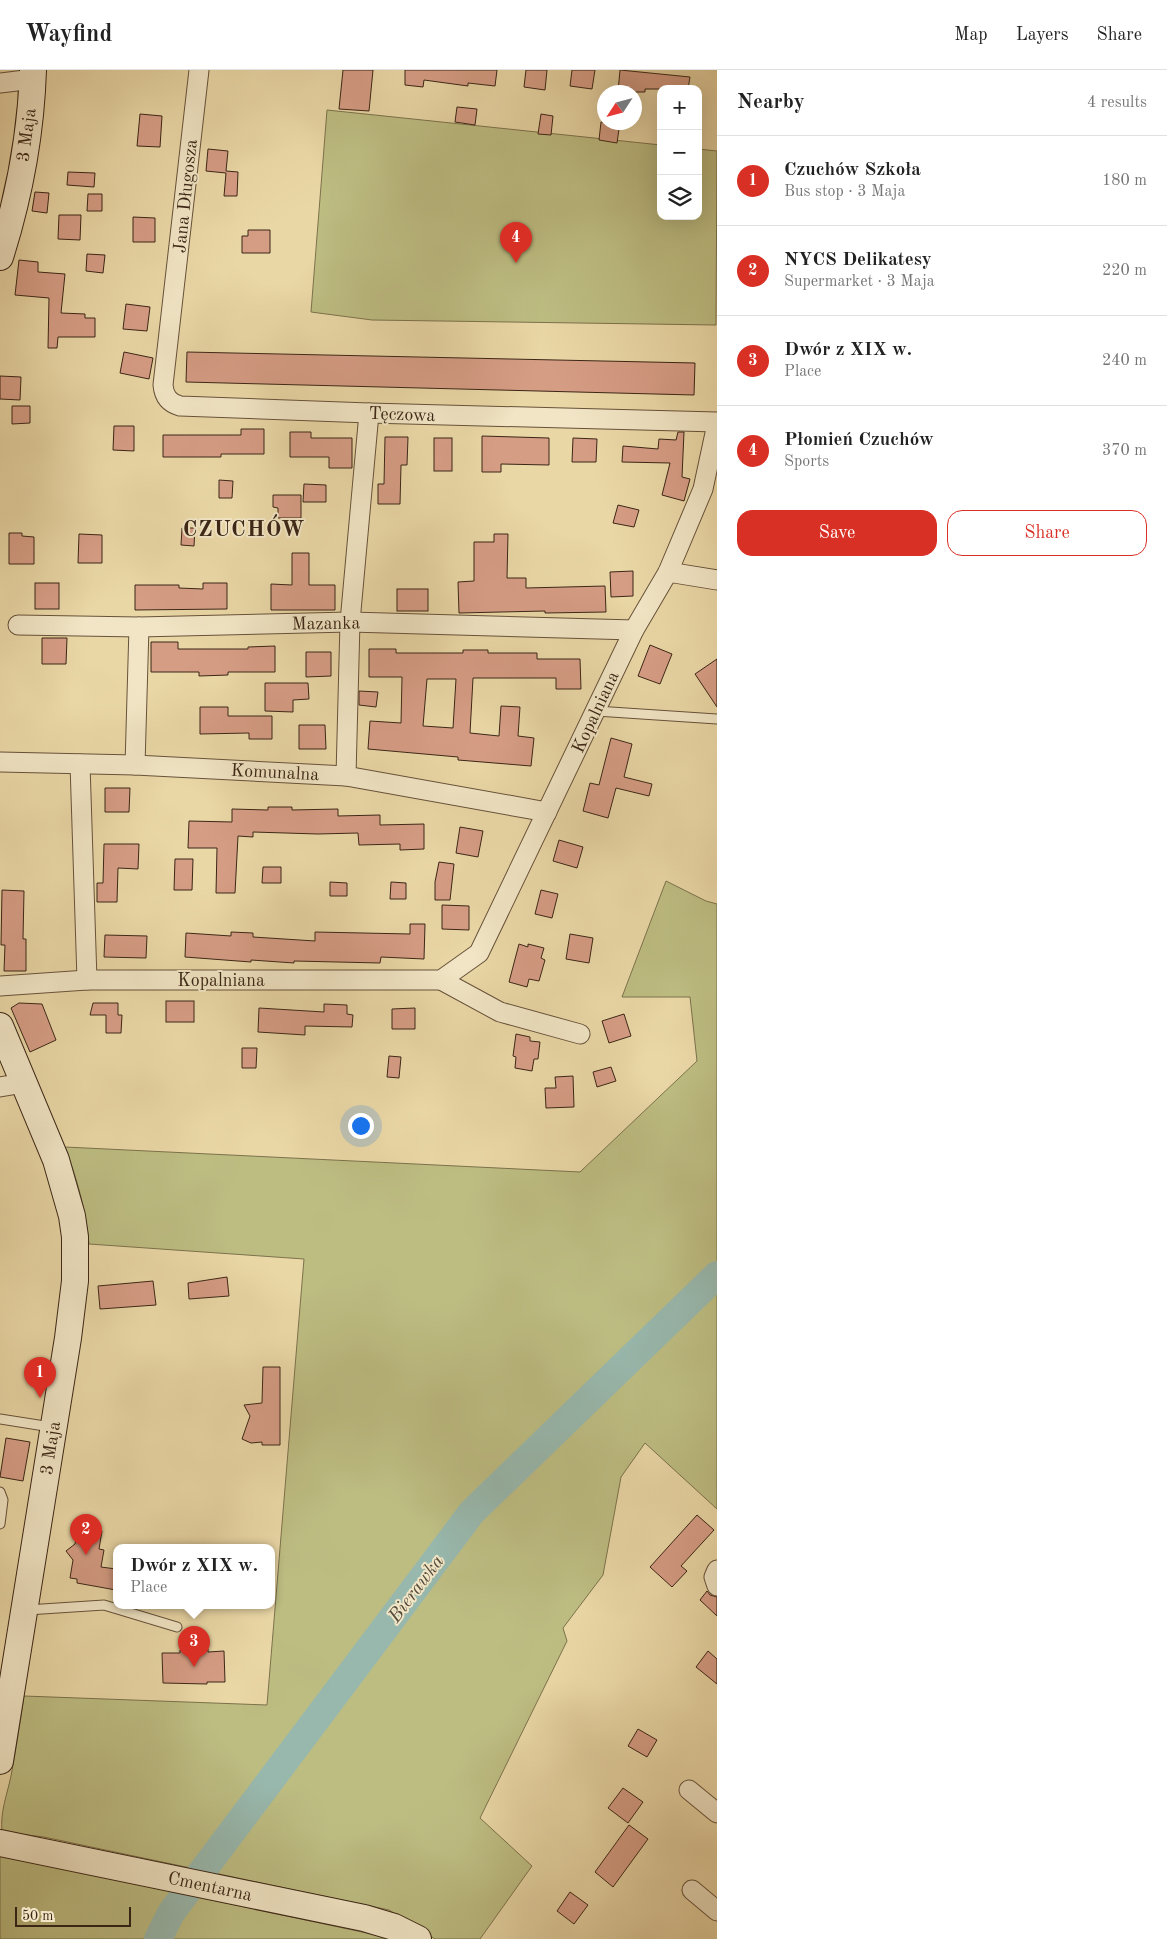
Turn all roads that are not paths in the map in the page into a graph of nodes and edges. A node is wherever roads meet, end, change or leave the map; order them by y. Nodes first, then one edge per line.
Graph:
1 (199, 70) edge
2 (33, 75) edge
3 (0, 83) edge
4 (4, 229) edge
5 (0, 257) edge
6 (170, 323) joint
7 (370, 413) junction
8 (717, 423) edge
9 (668, 572) junction
10 (717, 580) edge
11 (350, 622) junction
12 (18, 625) dead end
13 (139, 627) junction
14 (634, 630) junction
15 (596, 712) junction
16 (717, 719) edge
17 (0, 762) edge
18 (80, 764) junction
19 (135, 764) junction
20 (346, 776) junction
21 (547, 812) junction
22 (87, 980) junction
23 (441, 980) junction
24 (0, 986) edge
25 (0, 1026) edge
26 (580, 1034) dead end
27 (12, 1085) edge
28 (0, 1419) edge
29 (54, 1427) junction
30 (0, 1492) edge
31 (0, 1524) edge
32 (717, 1570) edge
33 (717, 1586) edge
34 (113, 1608) edge
35 (117, 1609) edge
36 (25, 1610) junction
37 (178, 1627) dead end
38 (0, 1761) edge
39 (690, 1790) dead end
40 (717, 1813) edge
41 (0, 1843) edge
42 (692, 1890) dead end
43 (717, 1911) edge
44 (418, 1939) edge

1 - 6 street, Jana Długosza
2 - 3 street
2 - 4 main road, 3 Maja
4 - 5 main road, 3 Maja
6 - 7 street, Tęczowa
7 - 8 street, Tęczowa
7 - 11 street
8 - 9 street, Kopalniana
9 - 10 street
9 - 14 street, Kopalniana
11 - 13 street, Mazanka
11 - 14 street, Mazanka
11 - 20 street
12 - 13 street, Mazanka
13 - 19 street
14 - 15 street, Kopalniana
15 - 16 lane
15 - 21 street, Kopalniana
17 - 18 street, Komunalna
18 - 19 street, Komunalna
18 - 22 street
19 - 20 street, Komunalna
20 - 21 street, Komunalna
21 - 23 street, Kopalniana
22 - 23 street, Kopalniana
22 - 24 street, Kopalniana
23 - 26 street, Kopalniana
25 - 27 main road, 3 Maja
27 - 29 main road, 3 Maja
28 - 29 lane
29 - 36 main road, 3 Maja
30 - 31 lane
32 - 33 street
34 - 36 lane
35 - 37 lane
36 - 38 main road, 3 Maja
39 - 40 street
41 - 44 main road, Cmentarna
42 - 43 street

